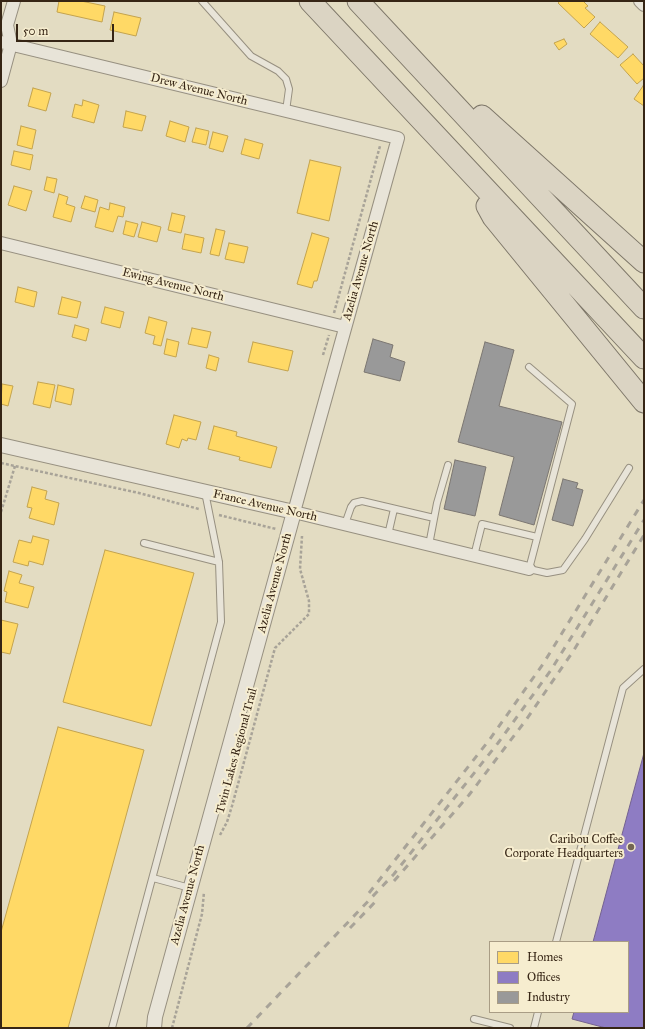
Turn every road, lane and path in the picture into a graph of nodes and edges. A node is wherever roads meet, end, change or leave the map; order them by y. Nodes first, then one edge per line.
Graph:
1 (14, 1) edge
2 (202, 1) edge
3 (310, 1) edge
4 (358, 1) edge
5 (640, 1) edge
6 (644, 5) edge
7 (380, 25) junction
8 (6, 43) edge
9 (1, 81) edge
10 (286, 111) junction
11 (398, 138) joint
12 (469, 172) junction
13 (1, 244) edge
14 (644, 262) edge
15 (644, 308) edge
16 (345, 327) junction
17 (644, 358) edge
18 (529, 367) dead end
19 (644, 402) edge
20 (2, 447) edge
21 (1, 463) edge
22 (448, 465) dead end
23 (15, 466) junction
24 (629, 468) dead end
25 (206, 492) junction
26 (394, 509) junction
27 (1, 512) edge
28 (210, 512) junction
29 (294, 512) junction
30 (434, 518) junction
31 (345, 524) junction
32 (258, 525) dead end
33 (302, 535) dead end
34 (388, 535) junction
35 (537, 537) junction
36 (144, 543) dead end
37 (430, 545) junction
38 (474, 556) junction
39 (219, 562) junction
40 (529, 569) junction
41 (644, 669) edge
42 (217, 840) dead end
43 (153, 878) junction
44 (197, 889) junction
45 (556, 941) edge
46 (538, 1013) edge
47 (474, 1019) dead end
48 (112, 1028) edge
49 (154, 1028) edge
50 (172, 1028) edge
51 (510, 1028) edge
52 (534, 1028) edge

1 - 8 street
2 - 10 lane
3 - 12 highway
4 - 7 highway
5 - 6 street
7 - 14 highway
7 - 15 highway
8 - 9 street
8 - 10 street, Drew Avenue North
10 - 11 street, Drew Avenue North
11 - 16 street, Azelia Avenue North
12 - 17 highway
12 - 19 highway
13 - 16 street, Ewing Avenue North
16 - 29 street, Azelia Avenue North
18 - 35 lane
20 - 25 street, France Avenue North
21 - 23 path
22 - 30 lane
23 - 27 path
23 - 28 path
24 - 40 lane
25 - 28 lane
25 - 29 street, France Avenue North
26 - 30 lane
26 - 31 lane
26 - 34 lane
28 - 32 path
28 - 39 lane
29 - 31 street, France Avenue North
29 - 44 street, Azelia Avenue North
30 - 37 lane
31 - 34 street, France Avenue North
33 - 42 path, Twin Lakes Regional Trail
34 - 37 street, France Avenue North
35 - 38 lane
35 - 40 lane
36 - 39 lane
37 - 38 street, France Avenue North
38 - 40 street, France Avenue North
39 - 43 lane
41 - 45 lane
43 - 44 lane
43 - 48 lane
44 - 49 street, Azelia Avenue North
44 - 50 path
46 - 52 lane
47 - 51 lane

